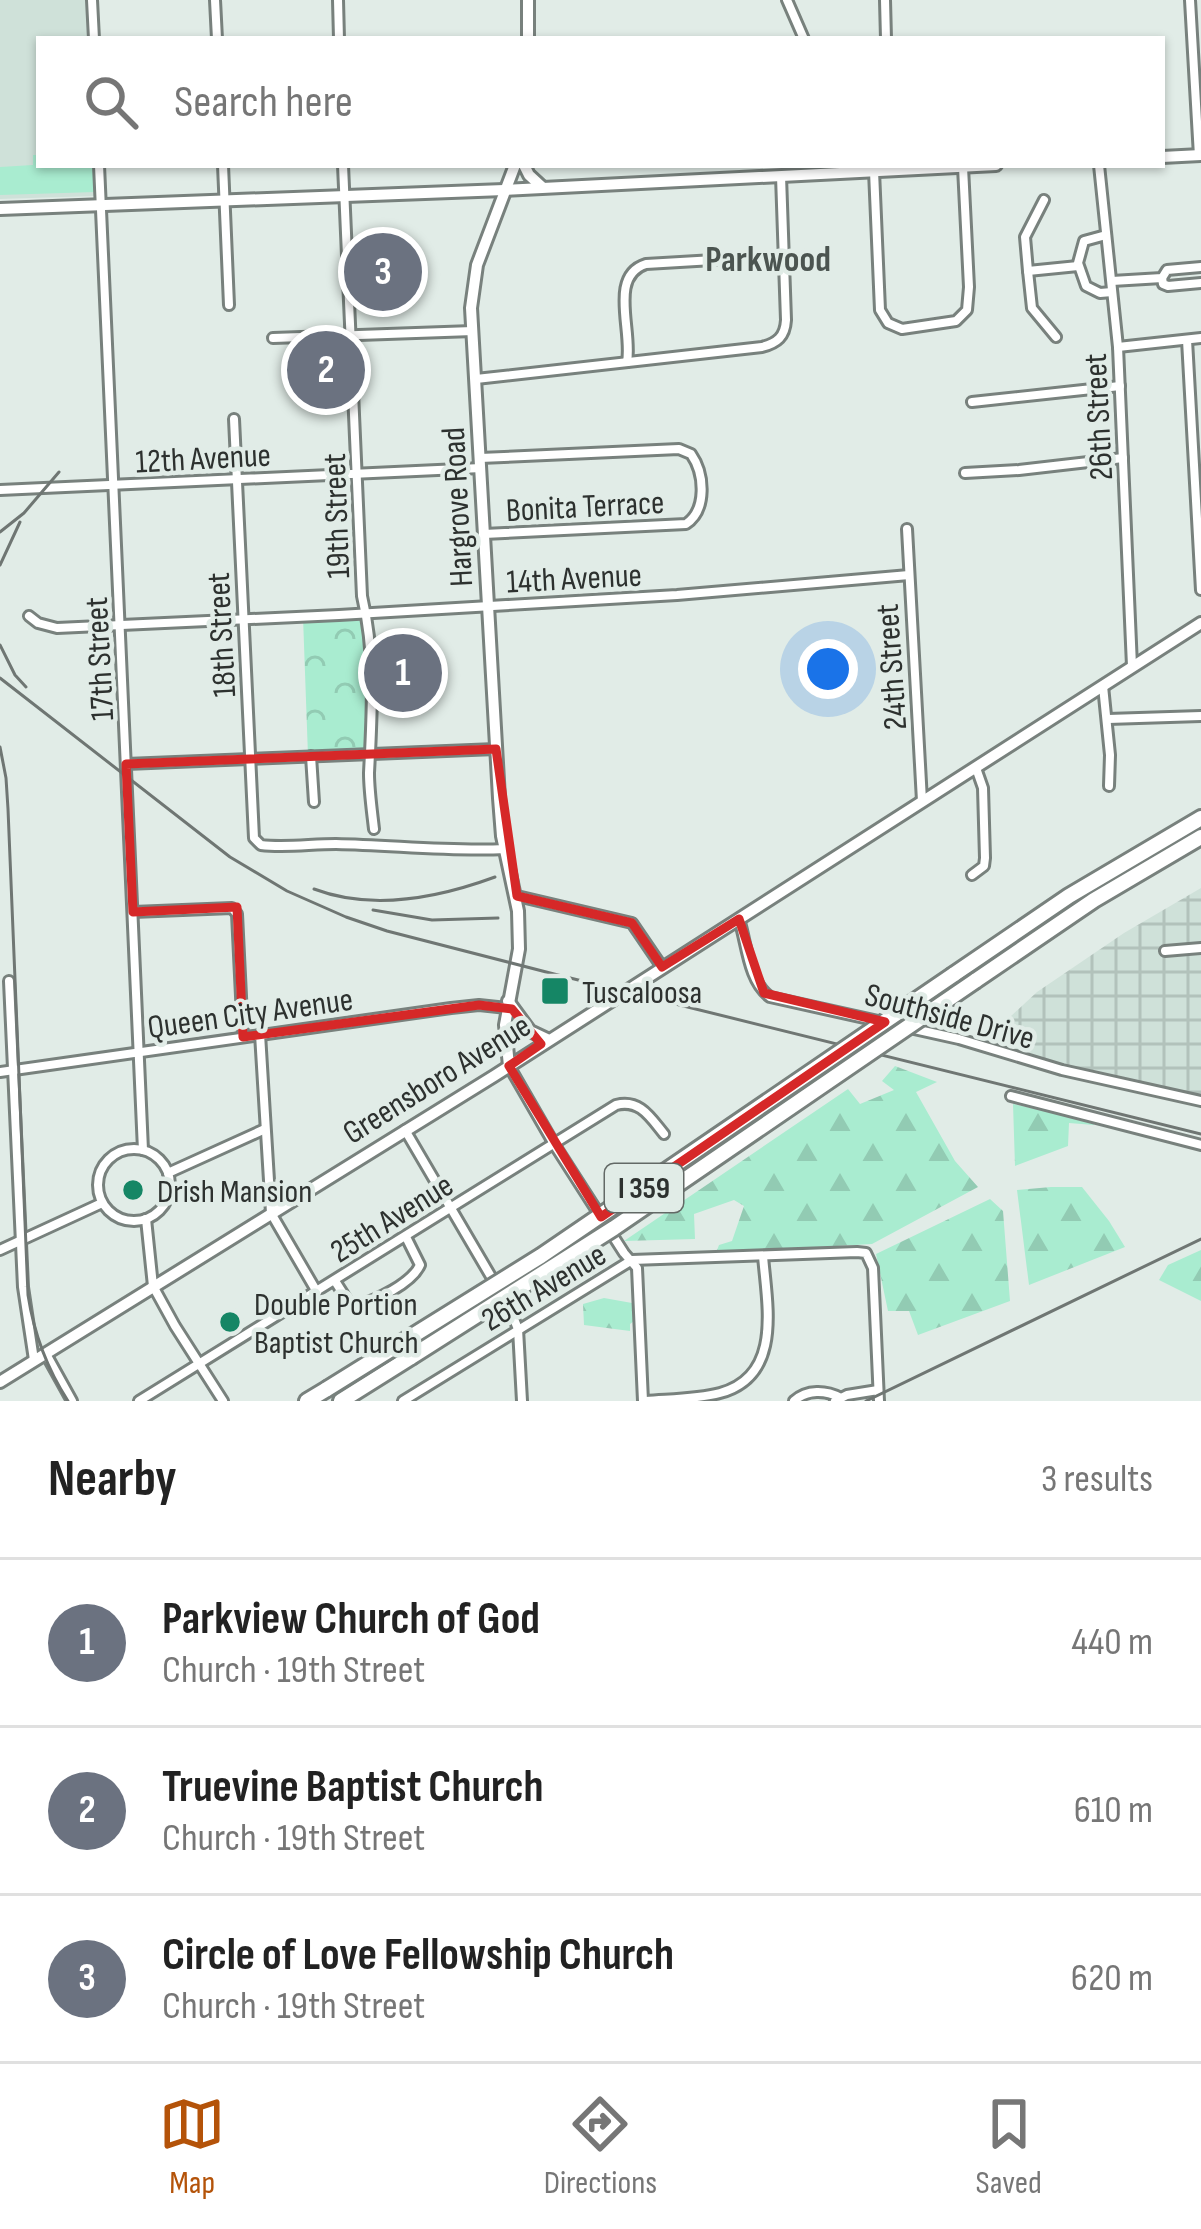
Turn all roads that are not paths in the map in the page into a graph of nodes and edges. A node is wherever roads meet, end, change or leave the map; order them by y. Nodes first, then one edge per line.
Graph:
1 (92, 0) edge
2 (215, 0) edge
3 (338, 0) edge
4 (528, 0) edge
5 (787, 0) edge
6 (885, 0) edge
7 (1190, 0) edge
8 (1196, 23) edge
9 (94, 36) edge
10 (217, 36) edge
11 (338, 36) edge
12 (528, 36) edge
13 (803, 36) edge
14 (886, 36) edge
15 (1200, 156) edge
16 (1165, 157) edge
17 (99, 168) edge
18 (223, 168) edge
19 (344, 168) edge
20 (517, 168) edge
21 (522, 168) edge
22 (933, 168) edge
23 (963, 168) edge
24 (1099, 168) edge
25 (874, 172) junction
26 (781, 175) junction
27 (542, 188) junction
28 (504, 190) junction
29 (344, 195) junction
30 (225, 200) junction
31 (1044, 200) dead end
32 (101, 205) junction
33 (0, 209) edge
34 (1106, 235) junction
35 (783, 256) junction
36 (1078, 266) junction
37 (1201, 267) edge
38 (1028, 271) junction
39 (1162, 278) junction
40 (1201, 283) edge
41 (1112, 286) junction
42 (229, 305) dead end
43 (472, 331) junction
44 (351, 334) junction
45 (273, 338) dead end
46 (1056, 338) dead end
47 (1201, 338) edge
48 (1187, 340) junction
49 (1118, 347) junction
50 (627, 362) junction
51 (476, 379) junction
52 (1120, 386) junction
53 (972, 402) dead end
54 (234, 419) dead end
55 (1123, 458) junction
56 (481, 463) junction
57 (965, 473) dead end
58 (357, 474) junction
59 (236, 479) junction
60 (114, 485) junction
61 (0, 490) edge
62 (907, 529) dead end
63 (484, 534) junction
64 (909, 575) junction
65 (1201, 590) edge
66 (488, 606) junction
67 (367, 614) junction
68 (29, 616) dead end
69 (242, 620) junction
70 (1201, 623) edge
71 (121, 625) junction
72 (1132, 666) junction
73 (1103, 686) junction
74 (1201, 716) edge
75 (1108, 719) junction
76 (496, 749) junction
77 (372, 754) junction
78 (311, 756) junction
79 (250, 760) junction
80 (126, 764) junction
81 (976, 768) junction
82 (1109, 786) dead end
83 (922, 801) junction
84 (314, 802) dead end
85 (1201, 818) edge
86 (374, 829) dead end
87 (1201, 837) edge
88 (506, 849) junction
89 (972, 875) dead end
90 (517, 896) junction
91 (133, 912) junction
92 (739, 919) junction
93 (1201, 949) edge
94 (1165, 952) dead end
95 (662, 967) junction
96 (8, 981) dead end
97 (508, 1005) junction
98 (260, 1034) junction
99 (243, 1037) junction
100 (547, 1040) junction
101 (139, 1052) junction
102 (508, 1066) junction
103 (14, 1070) junction
104 (0, 1072) edge
105 (1011, 1096) dead end
106 (1201, 1101) edge
107 (265, 1129) junction
108 (405, 1130) junction
109 (664, 1134) dead end
110 (554, 1144) junction
111 (1201, 1145) edge
112 (143, 1150) junction
113 (167, 1173) junction
114 (103, 1202) junction
115 (450, 1208) junction
116 (271, 1214) junction
117 (146, 1219) junction
118 (406, 1237) junction
119 (21, 1241) junction
120 (0, 1250) edge
121 (763, 1256) junction
122 (632, 1260) junction
123 (335, 1281) junction
124 (153, 1286) junction
125 (317, 1292) junction
126 (518, 1329) junction
127 (40, 1357) junction
128 (200, 1363) junction
129 (0, 1382) edge
130 (879, 1395) edge
131 (838, 1400) edge
132 (72, 1401) edge
133 (139, 1401) edge
134 (224, 1401) edge
135 (307, 1401) edge
136 (341, 1401) edge
137 (403, 1401) edge
138 (522, 1401) edge
139 (644, 1401) edge
140 (794, 1401) edge

1 - 9 street
2 - 10 street
3 - 11 street
4 - 12 main road
5 - 13 street
6 - 14 street
7 - 8 street
8 - 15 street
15 - 16 main road
17 - 32 street, 17th Street
18 - 30 street
19 - 29 street, 19th Street
20 - 28 main road, Hargrove Road
21 - 27 main road
22 - 25 main road
23 - 25 street
24 - 34 street, 26th Street
25 - 26 main road
26 - 27 main road
26 - 35 street
27 - 28 main road
28 - 29 main road
28 - 43 main road, Hargrove Road
29 - 30 main road
29 - 44 street, 19th Street
30 - 32 main road
30 - 42 street
31 - 38 street
32 - 33 main road
32 - 60 street, 17th Street
34 - 36 street
34 - 41 street, 26th Street
35 - 50 street
35 - 50 street
36 - 38 street
36 - 41 street
37 - 39 street
38 - 46 street
39 - 40 street
39 - 41 street
41 - 49 street, 26th Street
43 - 44 street
43 - 51 main road, Hargrove Road
44 - 45 street
44 - 58 street, 19th Street
47 - 48 street
48 - 49 street
48 - 65 street
49 - 52 street, 26th Street
50 - 51 street
51 - 56 main road, Hargrove Road
52 - 53 street
52 - 55 street, 26th Street
54 - 59 street, 18th Street
55 - 57 street
55 - 72 street, 26th Street
56 - 58 street, 12th Avenue
56 - 63 main road, Hargrove Road
56 - 63 street, Bonita Terrace
58 - 59 street, 12th Avenue
58 - 67 street, 19th Street
59 - 60 street, 12th Avenue
59 - 69 street, 18th Street
60 - 61 street, 12th Avenue
60 - 71 street, 17th Street
62 - 64 street, 24th Street
63 - 66 main road, Hargrove Road
64 - 66 street, 14th Avenue
64 - 83 street, 24th Street
66 - 67 street, 14th Avenue
66 - 76 main road, Hargrove Road
67 - 69 street, 14th Avenue
67 - 77 street, 19th Street
68 - 71 street, 14th Avenue
69 - 71 street, 14th Avenue
69 - 79 street, 18th Street
70 - 72 main road, Greensboro Avenue
71 - 80 street, 17th Street
72 - 73 main road, Greensboro Avenue
73 - 75 street
73 - 81 main road, Greensboro Avenue
74 - 75 street
75 - 82 street
76 - 77 street
76 - 88 main road, Hargrove Road
77 - 78 street
77 - 86 street, 19th Street
78 - 79 street
78 - 84 street
79 - 80 street
79 - 88 street, 18th Street
80 - 91 street, 17th Street
81 - 83 main road, Greensboro Avenue
81 - 89 street
83 - 92 main road, Greensboro Avenue
85 - 135 highway, I 359, bridge
87 - 136 highway, I 359, bridge
88 - 90 main road, Hargrove Road
90 - 95 street
90 - 97 main road, Hargrove Road
91 - 99 street
91 - 101 street, 17th Street
92 - 95 main road, Greensboro Avenue
92 - 106 street, Southside Drive
93 - 94 street
95 - 100 main road, Greensboro Avenue
96 - 103 street
97 - 98 street, Queen City Avenue
97 - 100 main road
97 - 102 main road, Hargrove Road
98 - 99 street, Queen City Avenue
98 - 107 street
99 - 101 street, Queen City Avenue
100 - 102 main road, Greensboro Avenue
101 - 103 street, Queen City Avenue
101 - 112 street, 17th Street
102 - 108 main road, Greensboro Avenue
102 - 110 street
103 - 104 street, Queen City Avenue
103 - 119 street
105 - 111 street
107 - 113 street
107 - 116 street
108 - 115 street
108 - 116 main road, Greensboro Avenue
109 - 110 street, 25th Avenue
110 - 115 street, 25th Avenue
110 - 122 street
112 - 113 street
112 - 114 street
113 - 117 street
114 - 117 street
114 - 119 street
115 - 118 street, 25th Avenue
115 - 126 street
116 - 124 main road, Greensboro Avenue
116 - 125 street
117 - 124 street
118 - 123 street, 25th Avenue
118 - 123 street
119 - 120 street
119 - 127 street
121 - 122 street, 26th Avenue
121 - 130 street, 26th Avenue
121 - 139 street
122 - 126 street, 26th Avenue
122 - 139 street
123 - 125 street, 25th Avenue
124 - 127 main road, Greensboro Avenue
124 - 128 street
125 - 128 street, 25th Avenue
126 - 137 street, 26th Avenue
126 - 138 street
127 - 129 main road, Greensboro Avenue
127 - 132 street
128 - 133 street, 25th Avenue
128 - 134 street
130 - 131 street
131 - 140 street

